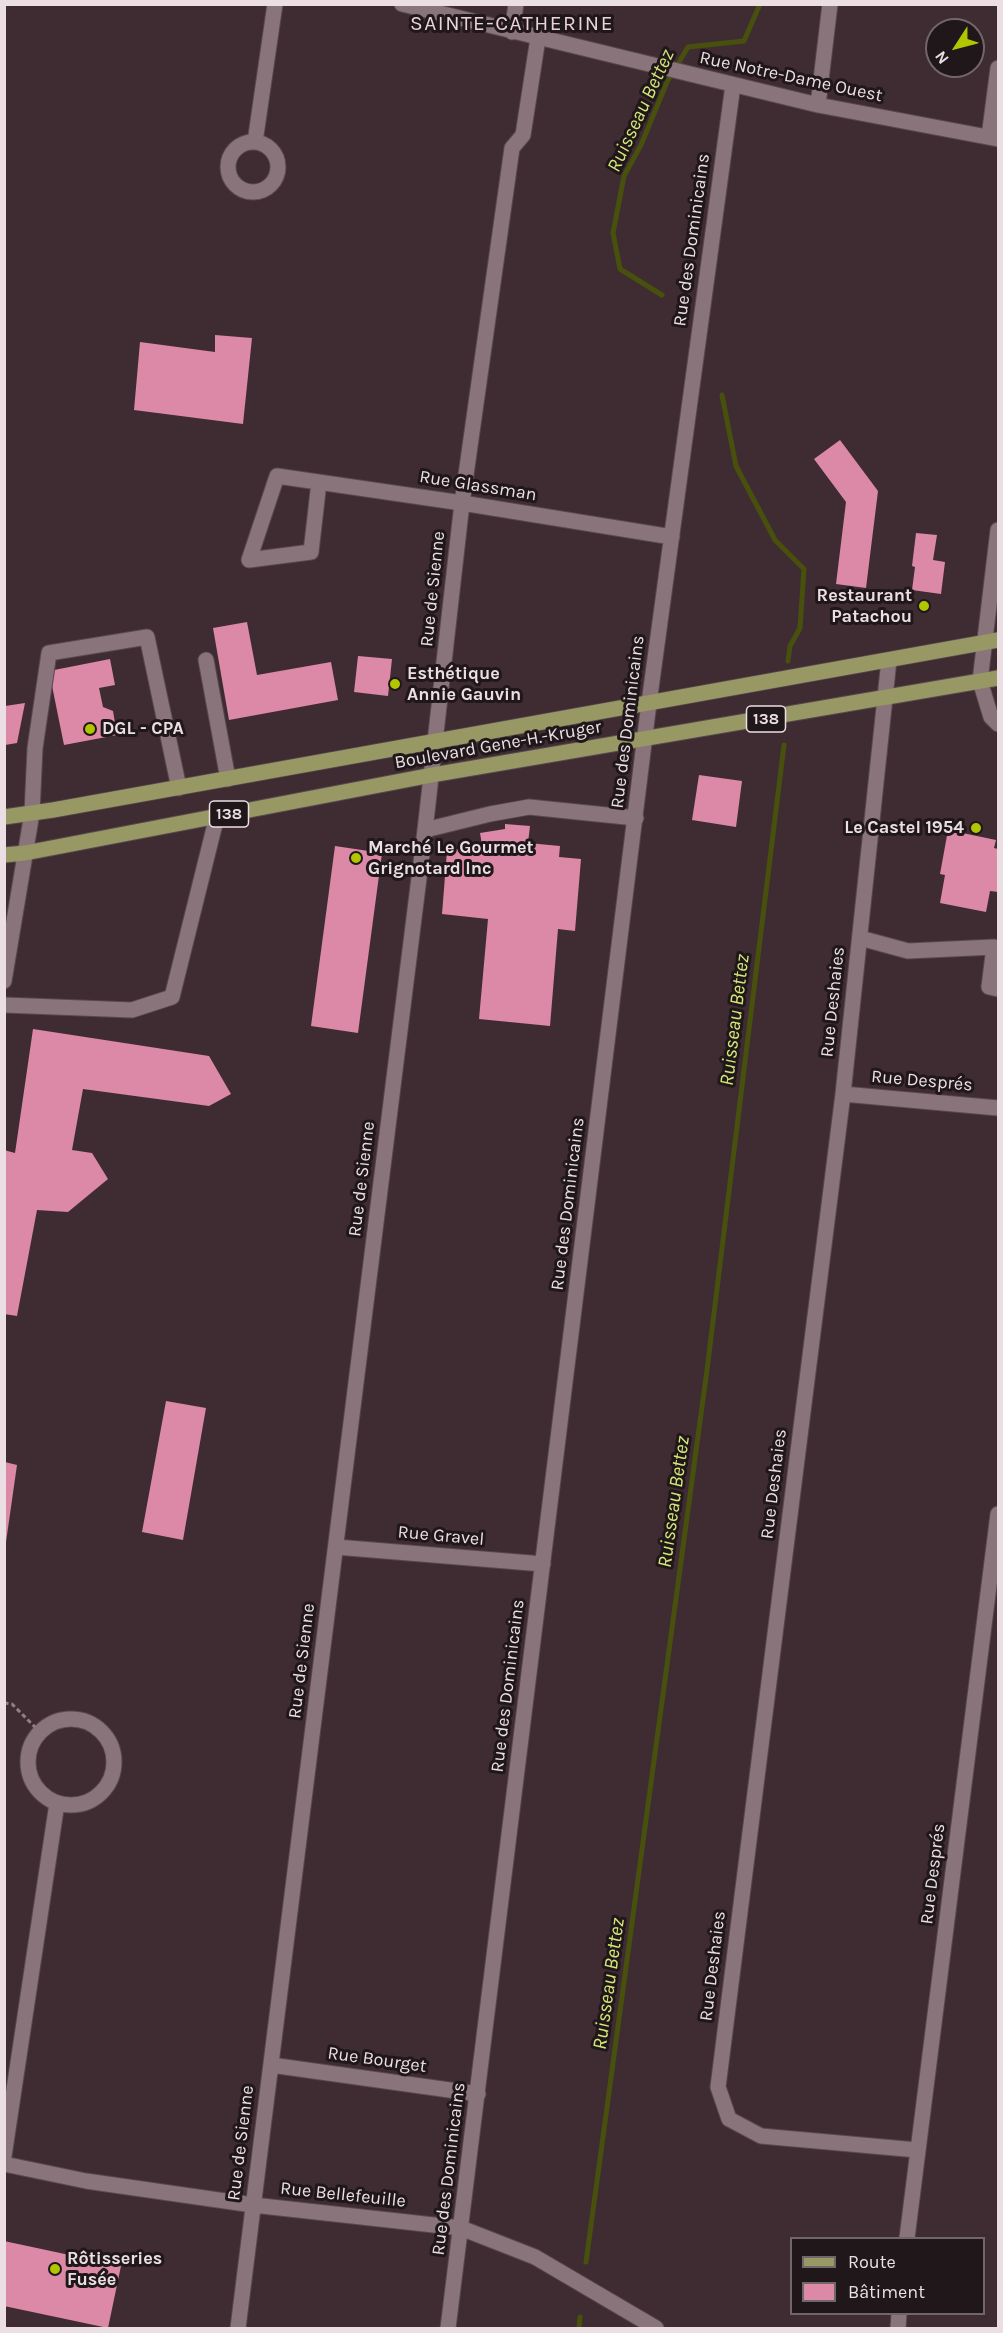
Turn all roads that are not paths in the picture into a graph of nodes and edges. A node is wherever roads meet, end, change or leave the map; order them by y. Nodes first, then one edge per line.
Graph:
1 (275, 4) edge
2 (402, 4) edge
3 (516, 4) edge
4 (830, 4) edge
5 (512, 32) junction
6 (538, 38) junction
7 (999, 68) edge
8 (733, 85) junction
9 (818, 105) junction
10 (994, 138) edge
11 (255, 142) dead end
12 (319, 482) junction
13 (462, 503) junction
14 (999, 530) edge
15 (672, 537) junction
16 (991, 642) edge
17 (206, 660) dead end
18 (889, 660) junction
19 (999, 678) edge
20 (980, 681) junction
21 (886, 698) junction
22 (649, 703) junction
23 (999, 724) edge
24 (646, 740) junction
25 (436, 741) junction
26 (432, 775) junction
27 (228, 779) junction
28 (179, 788) junction
29 (32, 813) junction
30 (216, 816) junction
31 (4, 817) edge
32 (636, 818) junction
33 (425, 830) junction
34 (26, 853) junction
35 (4, 855) edge
36 (8, 929) edge
37 (860, 938) junction
38 (4, 981) edge
39 (999, 989) edge
40 (4, 1005) edge
41 (843, 1094) junction
42 (999, 1108) edge
43 (999, 1514) edge
44 (336, 1547) junction
45 (543, 1564) junction
46 (57, 1803) junction
47 (271, 2065) junction
48 (478, 2094) junction
49 (917, 2150) junction
50 (4, 2156) edge
51 (4, 2164) edge
52 (253, 2205) junction
53 (461, 2228) junction
54 (908, 2237) edge
55 (238, 2328) edge
56 (448, 2328) edge
57 (656, 2328) edge

1 - 11 street
2 - 5 street, Rue Notre-Dame Ouest
3 - 5 street
4 - 9 street
5 - 6 street, Rue Notre-Dame Ouest
6 - 8 street, Rue Notre-Dame Ouest
6 - 13 street, Rue de Sienne
7 - 10 street
8 - 9 street, Rue Notre-Dame Ouest
8 - 15 street, Rue des Dominicains
9 - 10 street, Rue Notre-Dame Ouest
12 - 12 street, Rue Glassman
12 - 13 street, Rue Glassman
13 - 15 street, Rue Glassman
13 - 25 street, Rue de Sienne
14 - 16 street
15 - 22 street, Rue des Dominicains
16 - 18 main road, Boulevard Gene-H.-Kruger / 138
16 - 20 street
17 - 27 street
18 - 21 street, Rue Deshaies
18 - 22 main road, Boulevard Gene-H.-Kruger / 138
19 - 20 main road, Boulevard Gene-H.-Kruger / 138
20 - 21 main road, Boulevard Gene-H.-Kruger / 138
20 - 23 street
21 - 24 main road, Boulevard Gene-H.-Kruger / 138
21 - 37 street, Rue Deshaies
22 - 24 street, Rue des Dominicains
22 - 25 main road, Boulevard Gene-H.-Kruger / 138
24 - 26 main road, Boulevard Gene-H.-Kruger / 138
24 - 32 street, Rue des Dominicains
25 - 26 street, Rue de Sienne
25 - 27 main road, Boulevard Gene-H.-Kruger / 138
26 - 30 main road, Boulevard Gene-H.-Kruger / 138
26 - 33 street, Rue de Sienne
27 - 28 main road, Boulevard Gene-H.-Kruger / 138
28 - 29 main road, Boulevard Gene-H.-Kruger / 138
28 - 29 street
29 - 31 main road, Boulevard Gene-H.-Kruger / 138
29 - 34 street
30 - 34 main road, Boulevard Gene-H.-Kruger / 138
30 - 40 street
32 - 33 street
32 - 45 street, Rue des Dominicains
33 - 44 street, Rue de Sienne
34 - 35 main road, Boulevard Gene-H.-Kruger / 138
34 - 36 street
36 - 38 street
37 - 39 street
37 - 41 street, Rue Deshaies
41 - 42 street, Rue Després
41 - 49 street, Rue Deshaies
43 - 49 street, Rue Després
44 - 45 street, Rue Gravel
44 - 47 street, Rue de Sienne
45 - 48 street, Rue des Dominicains
46 - 46 street
46 - 50 street
47 - 48 street, Rue Bourget
47 - 52 street, Rue de Sienne
48 - 53 street, Rue des Dominicains
49 - 54 street, Rue Després
51 - 52 street, Rue Bellefeuille
52 - 53 street, Rue Bellefeuille
52 - 55 street, Rue de Sienne
53 - 56 street, Rue des Dominicains
53 - 57 street, Rue Bellefeuille

